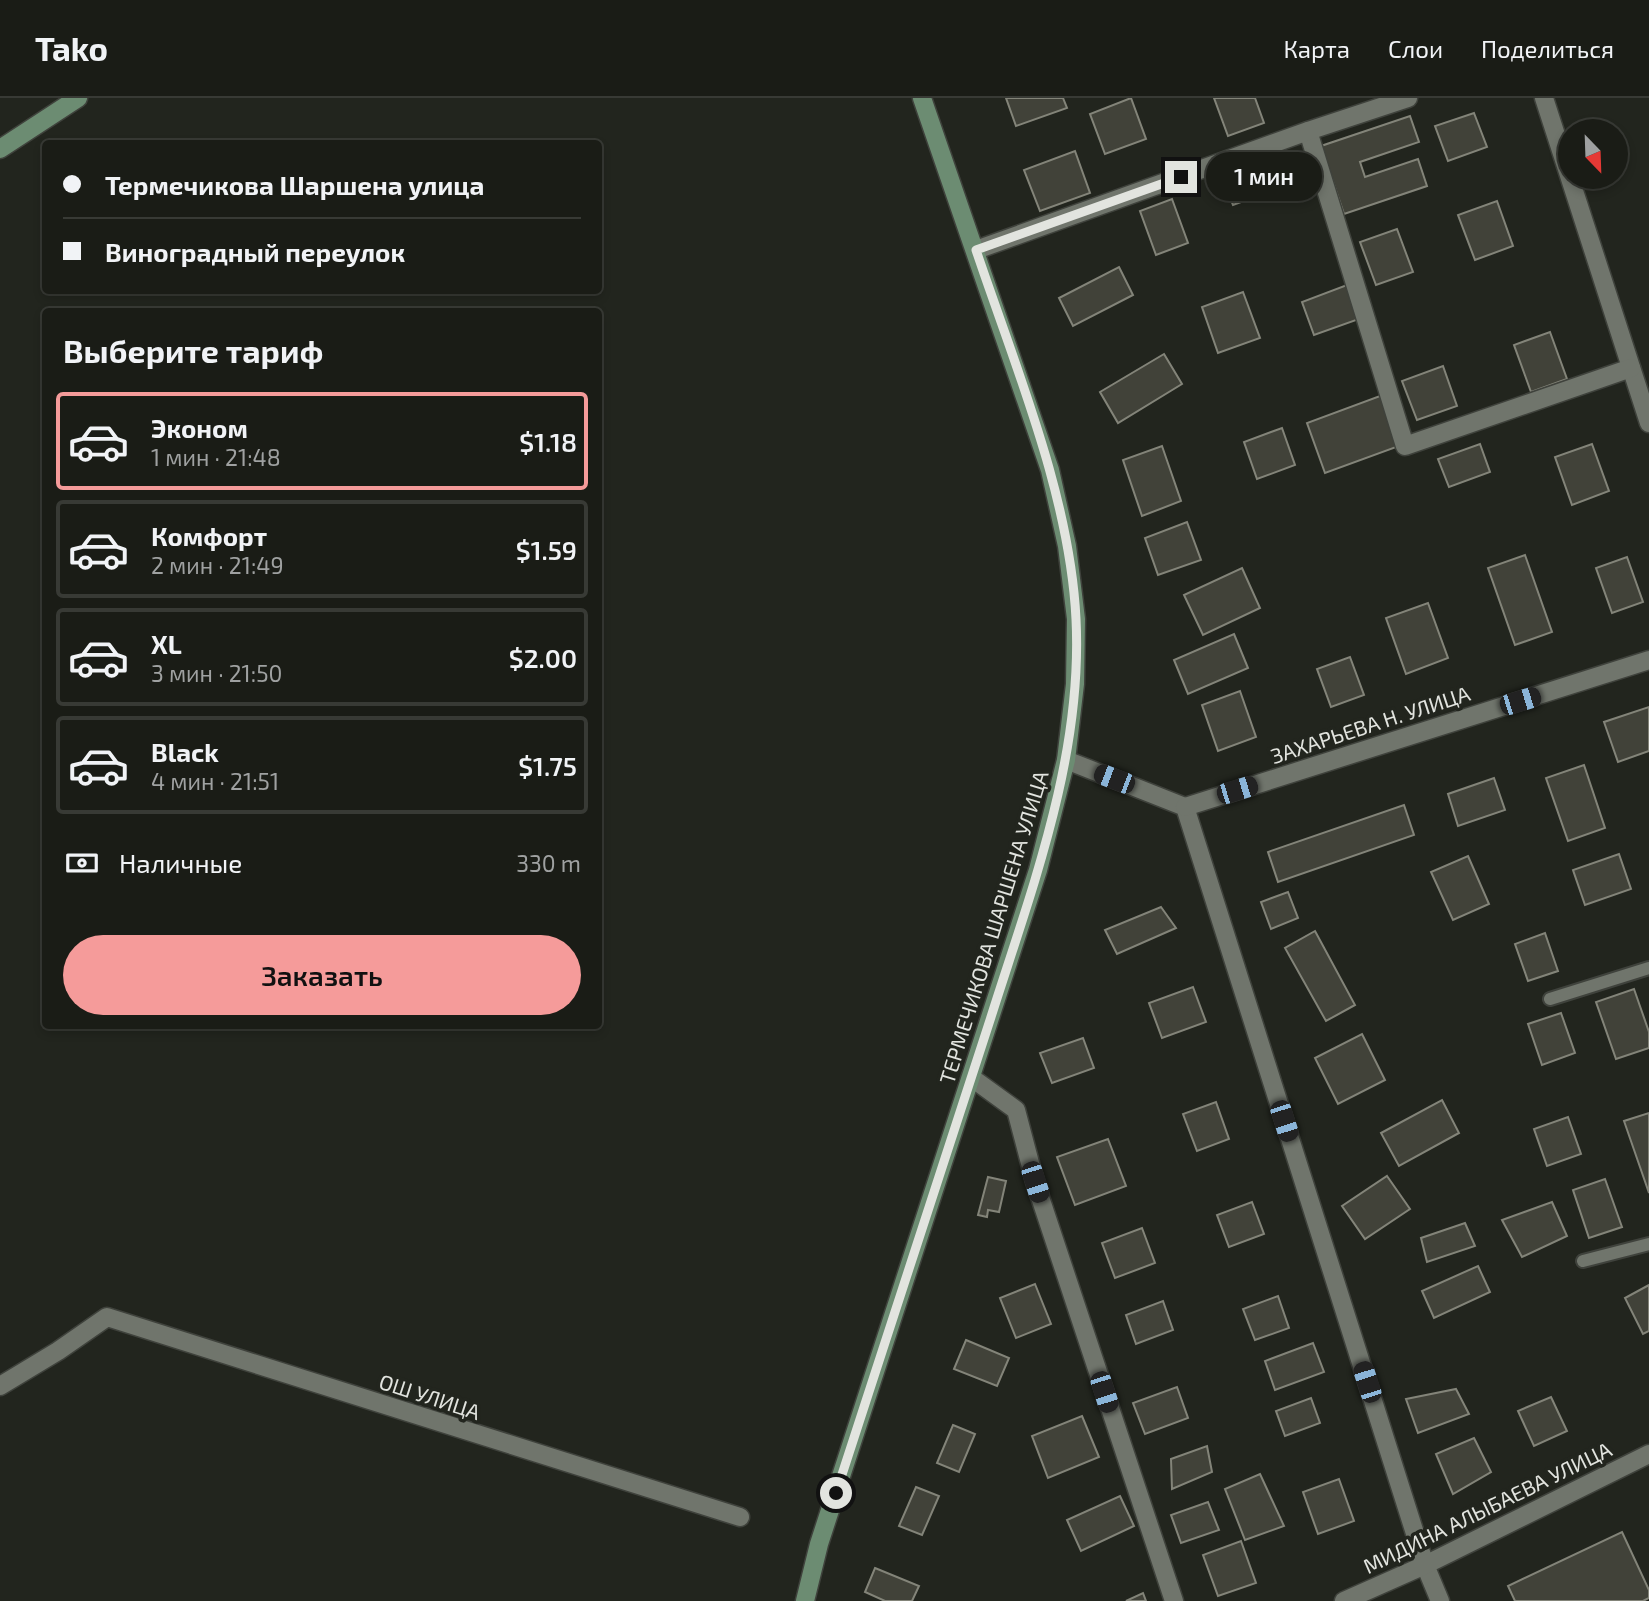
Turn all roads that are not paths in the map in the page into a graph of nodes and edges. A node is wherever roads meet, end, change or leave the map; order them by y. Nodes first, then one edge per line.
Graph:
1 (78, 98) edge
2 (922, 98) edge
3 (1408, 98) edge
4 (1544, 98) edge
5 (1308, 131) junction
6 (0, 149) edge
7 (976, 250) junction
8 (1631, 368) junction
9 (1649, 423) edge
10 (1649, 660) edge
11 (1066, 760) junction
12 (1185, 807) junction
13 (1649, 968) edge
14 (1550, 999) dead end
15 (972, 1078) junction
16 (1649, 1244) edge
17 (1583, 1261) dead end
18 (0, 1386) edge
19 (1649, 1454) edge
20 (740, 1517) dead end
21 (1424, 1565) junction
22 (805, 1601) edge
23 (1174, 1601) edge
24 (1344, 1601) edge
25 (1440, 1601) edge

1 - 6 street
2 - 7 street, ТЕРМЕЧИКОВА ШАРШЕНА УЛИЦА
3 - 5 street
4 - 8 street
5 - 7 street
5 - 8 street
7 - 11 street, ТЕРМЕЧИКОВА ШАРШЕНА УЛИЦА
8 - 9 street
10 - 12 street, ЗАХАРЬЕВА Н. УЛИЦА
11 - 12 street
11 - 15 street, ТЕРМЕЧИКОВА ШАРШЕНА УЛИЦА
12 - 21 street
13 - 14 lane
15 - 22 street, ТЕРМЕЧИКОВА ШАРШЕНА УЛИЦА
15 - 23 street
16 - 17 lane
18 - 20 street, ОШ УЛИЦА
19 - 21 street, МИДИНА АЛЫБАЕВА УЛИЦА
21 - 24 street, МИДИНА АЛЫБАЕВА УЛИЦА
21 - 25 street

